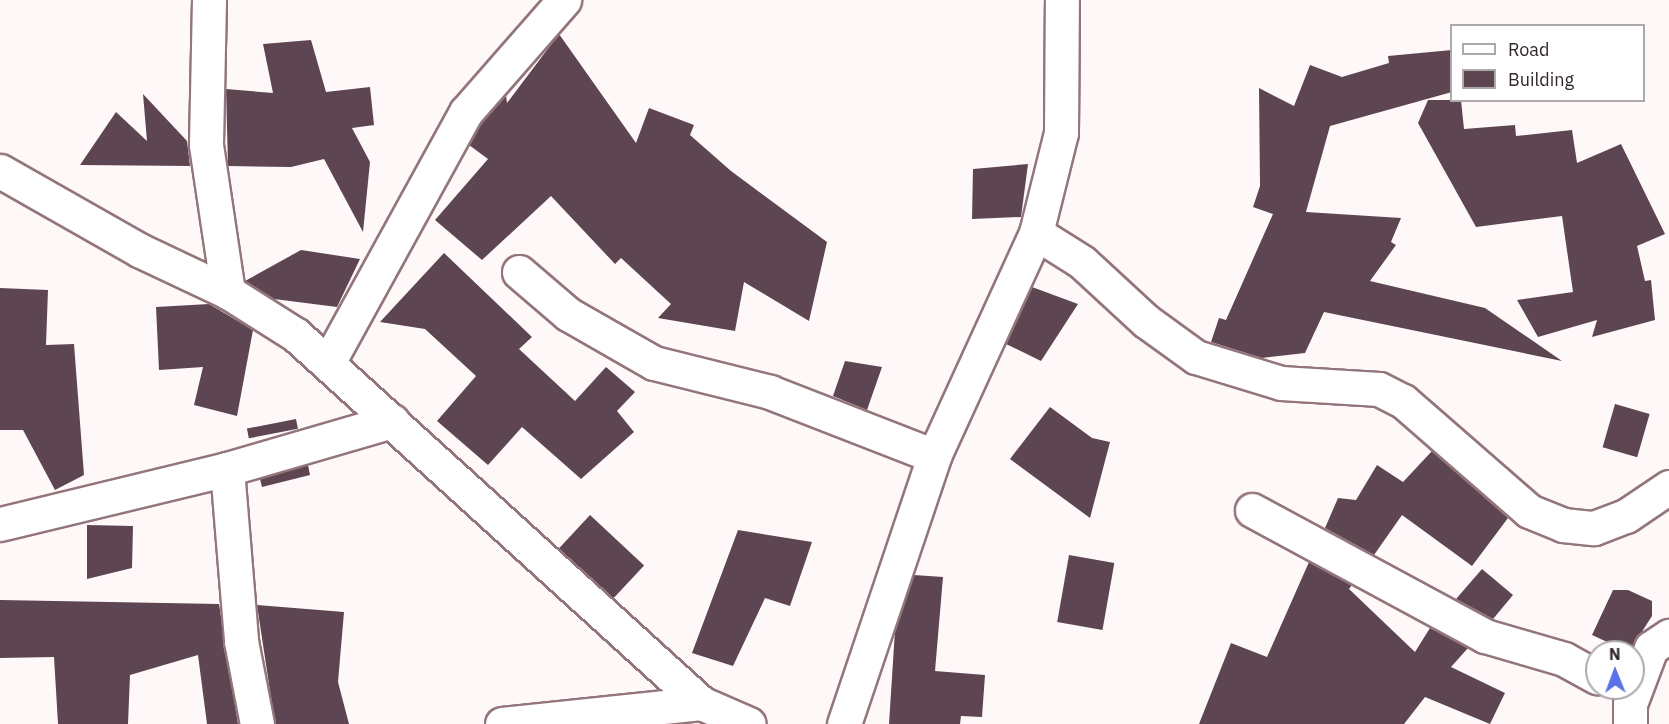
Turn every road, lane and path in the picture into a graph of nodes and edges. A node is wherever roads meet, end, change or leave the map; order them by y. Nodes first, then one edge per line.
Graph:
1 (209, 0) edge
2 (564, 0) edge
3 (1062, 0) edge
4 (0, 171) edge
5 (1036, 233) junction
6 (519, 272) dead end
7 (228, 292) junction
8 (329, 361) junction
9 (392, 421) junction
10 (934, 456) junction
11 (227, 469) junction
12 (1669, 487) edge
13 (1252, 510) dead end
14 (0, 524) edge
15 (1669, 636) edge
16 (1585, 670) edge
17 (701, 703) junction
18 (1623, 706) edge
19 (618, 718) edge
20 (257, 724) edge
21 (502, 724) edge
22 (749, 724) edge
23 (844, 724) edge

1 - 7 street
2 - 8 street
3 - 5 street
4 - 7 street
5 - 10 street
5 - 12 street
6 - 10 street
7 - 8 street
8 - 9 street
9 - 11 street
9 - 17 street
10 - 23 street
11 - 14 street
11 - 20 street
13 - 16 street
15 - 18 street
17 - 19 street
17 - 22 street
19 - 21 street

